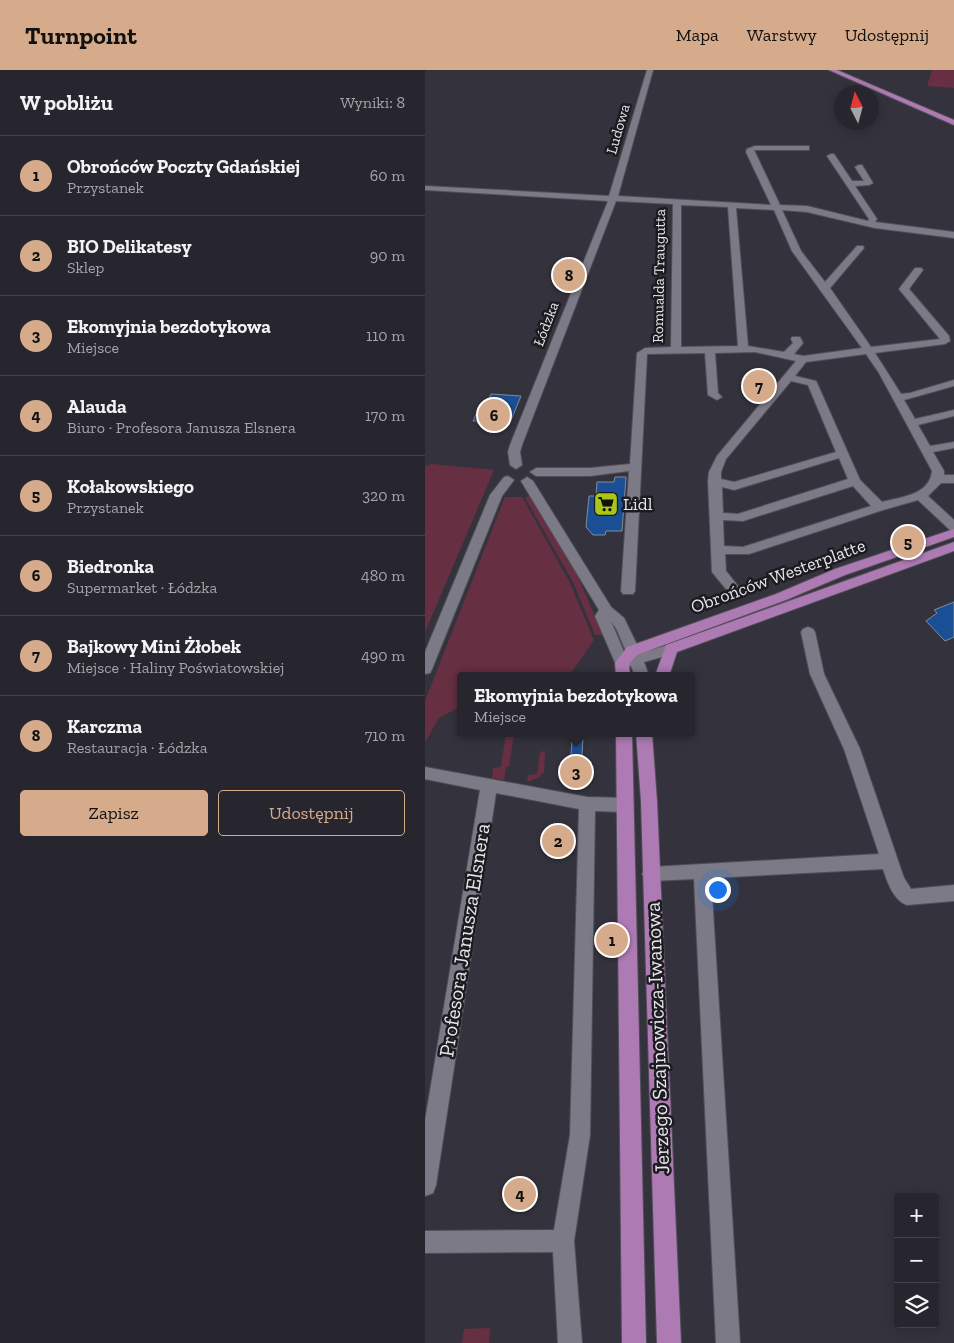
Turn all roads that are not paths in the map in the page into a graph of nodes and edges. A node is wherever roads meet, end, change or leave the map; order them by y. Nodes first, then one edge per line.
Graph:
1 (650, 70) edge
2 (832, 70) edge
3 (954, 123) edge
4 (806, 148) dead end
5 (831, 156) dead end
6 (859, 168) dead end
7 (849, 184) junction
8 (425, 188) edge
9 (613, 198) junction
10 (677, 202) junction
11 (732, 205) junction
12 (777, 207) junction
13 (870, 224) junction
14 (950, 235) edge
15 (954, 243) edge
16 (860, 248) dead end
17 (918, 270) dead end
18 (825, 288) junction
19 (796, 339) dead end
20 (710, 349) junction
21 (743, 349) junction
22 (676, 350) junction
23 (870, 351) junction
24 (788, 354) junction
25 (803, 359) junction
26 (788, 377) junction
27 (954, 383) edge
28 (717, 397) dead end
29 (898, 397) junction
30 (954, 413) edge
31 (912, 423) junction
32 (954, 446) edge
33 (927, 450) junction
34 (842, 454) junction
35 (516, 465) junction
36 (635, 467) junction
37 (531, 477) junction
38 (938, 479) junction
39 (954, 479) edge
40 (509, 480) junction
41 (714, 481) junction
42 (855, 481) junction
43 (920, 496) junction
44 (879, 506) junction
45 (716, 516) junction
46 (954, 527) edge
47 (954, 532) edge
48 (954, 546) edge
49 (718, 550) junction
50 (731, 586) dead end
51 (628, 591) dead end
52 (808, 632) dead end
53 (671, 649) junction
54 (628, 662) edge
55 (425, 669) edge
56 (638, 672) edge
57 (663, 672) edge
58 (624, 737) edge
59 (644, 737) edge
60 (425, 773) edge
61 (489, 784) junction
62 (587, 804) junction
63 (625, 805) junction
64 (889, 861) junction
65 (702, 871) junction
66 (651, 874) junction
67 (954, 894) edge
68 (425, 1185) edge
69 (563, 1241) junction
70 (425, 1242) edge
71 (570, 1343) edge
72 (634, 1343) edge
73 (669, 1343) edge
74 (728, 1343) edge

1 - 9 street, Ludowa
2 - 3 main road
4 - 12 street
5 - 7 street
6 - 7 street
7 - 13 street
8 - 9 street, Romualda Traugutta
9 - 10 street, Romualda Traugutta
9 - 35 street, Łódzka
10 - 11 street, Romualda Traugutta
10 - 22 street, Romualda Traugutta
11 - 12 street, Romualda Traugutta
11 - 21 street
12 - 13 street, Romualda Traugutta
12 - 18 street
13 - 14 street, Romualda Traugutta
14 - 15 street
16 - 18 street
17 - 23 street
18 - 23 street
19 - 24 street
20 - 21 street
20 - 22 street
20 - 28 street
21 - 24 street
22 - 36 street, Romualda Traugutta
23 - 25 street
23 - 29 street
24 - 25 street
25 - 26 street
26 - 34 street
26 - 41 street
27 - 29 street
29 - 31 street
30 - 31 street
31 - 33 street
32 - 33 street
33 - 38 street
34 - 41 street
34 - 42 street
35 - 37 street
35 - 40 street
36 - 37 street
36 - 51 street, Romualda Traugutta
37 - 40 street
37 - 54 street
38 - 39 street
38 - 43 street
40 - 55 street
41 - 45 street
42 - 44 street
42 - 45 street
43 - 44 street
43 - 46 street
44 - 49 street
45 - 49 street
47 - 54 main road, Obrońców Westerplatte
48 - 53 main road, Obrońców Westerplatte
49 - 50 street
52 - 64 street
53 - 54 street, Obrońców Westerplatte
53 - 57 main road
54 - 56 street
58 - 63 main road, Jerzego Szajnowicza-Iwanowa
59 - 66 main road, Jerzego Szajnowicza-Iwanowa
60 - 61 street
61 - 62 street
61 - 68 street, Profesora Janusza Elsnera
62 - 63 street
62 - 69 street
63 - 72 main road, Jerzego Szajnowicza-Iwanowa
64 - 65 street
64 - 67 street
65 - 66 street
65 - 74 street
66 - 73 main road, Jerzego Szajnowicza-Iwanowa
69 - 70 street
69 - 71 street

